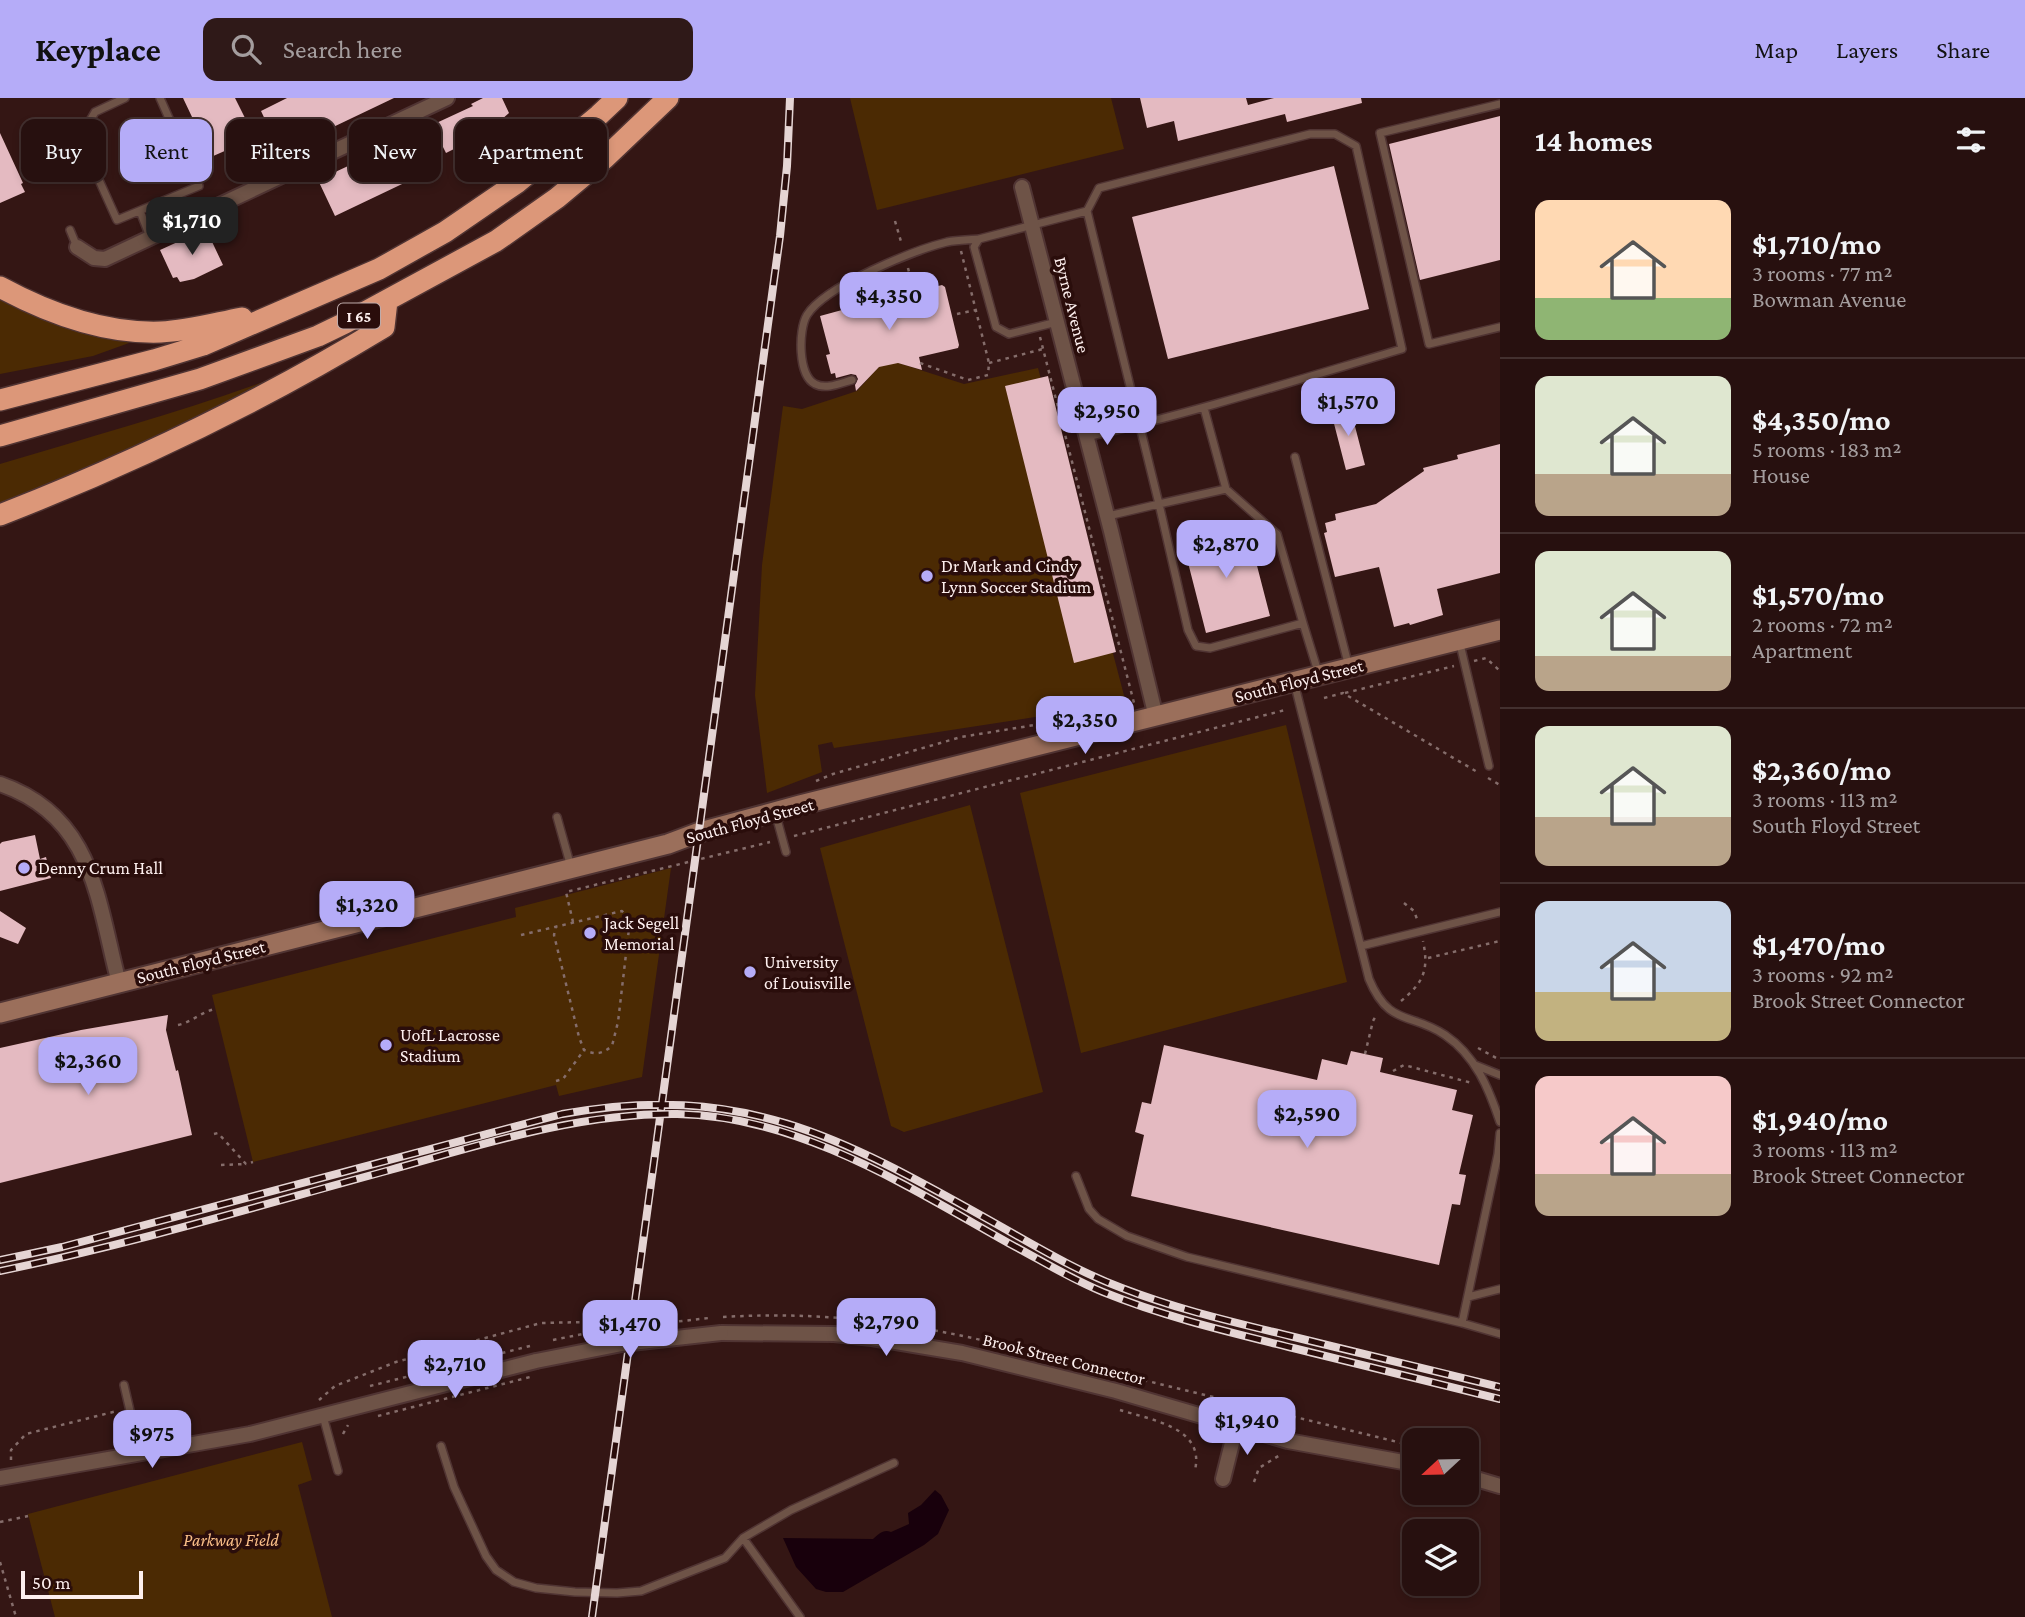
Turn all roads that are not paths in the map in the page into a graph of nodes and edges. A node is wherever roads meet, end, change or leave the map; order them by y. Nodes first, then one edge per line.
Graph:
1 (125, 98) edge
2 (159, 98) edge
3 (617, 98) edge
4 (667, 98) edge
5 (438, 100) edge
6 (1500, 104) edge
7 (1022, 187) dead end
8 (140, 211) junction
9 (1087, 211) junction
10 (1032, 225) junction
11 (70, 230) dead end
12 (150, 238) junction
13 (979, 239) junction
14 (77, 247) joint
15 (0, 287) edge
16 (387, 301) junction
17 (296, 306) junction
18 (1057, 322) junction
19 (1500, 327) edge
20 (852, 380) dead end
21 (0, 400) edge
22 (1204, 408) junction
23 (1141, 425) junction
24 (0, 436) edge
25 (1086, 438) junction
26 (1295, 457) dead end
27 (1226, 489) junction
28 (1159, 504) junction
29 (0, 515) edge
30 (1107, 516) junction
31 (1303, 622) junction
32 (1497, 634) edge
33 (1459, 640) junction
34 (1349, 668) junction
35 (1319, 676) junction
36 (1294, 682) junction
37 (1156, 717) junction
38 (1489, 766) dead end
39 (0, 784) edge
40 (775, 812) junction
41 (556, 817) dead end
42 (786, 852) dead end
43 (572, 869) junction
44 (1500, 912) edge
45 (1361, 946) junction
46 (119, 983) junction
47 (0, 1013) edge
48 (1475, 1065) junction
49 (1500, 1074) edge
50 (1500, 1122) edge
51 (1500, 1133) edge
52 (1499, 1153) edge
53 (1076, 1176) dead end
54 (1500, 1289) edge
55 (1468, 1297) junction
56 (1462, 1323) junction
57 (1500, 1334) edge
58 (124, 1385) dead end
59 (323, 1416) junction
60 (1236, 1427) junction
61 (440, 1446) dead end
62 (140, 1454) junction
63 (894, 1463) dead end
64 (1402, 1463) edge
65 (338, 1471) dead end
66 (0, 1478) edge
67 (1223, 1479) dead end
68 (1479, 1480) edge
69 (1500, 1486) edge
70 (743, 1538) junction
71 (800, 1617) edge

1 - 8 lane
2 - 8 lane
3 - 17 highway, I 65
4 - 16 highway, I 65
5 - 12 street
6 - 19 lane
7 - 10 street, Byrne Avenue
8 - 12 lane
9 - 10 lane
9 - 22 lane
9 - 23 lane
10 - 13 lane
10 - 18 street, Byrne Avenue
11 - 14 lane
12 - 14 street
13 - 18 lane
13 - 20 lane
15 - 17 highway
16 - 24 highway, I 65
16 - 29 highway
17 - 21 highway, I 65
18 - 25 street, Byrne Avenue
22 - 23 lane
22 - 27 lane
23 - 25 lane
23 - 28 lane
25 - 30 street, Byrne Avenue
26 - 34 lane
27 - 28 lane
27 - 31 lane
28 - 30 lane
28 - 31 lane
30 - 37 street, Byrne Avenue
31 - 35 lane
32 - 33 street, South Floyd Street
33 - 34 street, South Floyd Street
33 - 38 lane
34 - 35 street, South Floyd Street
35 - 36 street, South Floyd Street
36 - 37 street, South Floyd Street
36 - 45 lane
37 - 40 street, South Floyd Street
39 - 46 street
40 - 42 lane
40 - 43 street, South Floyd Street
41 - 43 lane
43 - 46 street, South Floyd Street
44 - 45 lane
45 - 48 lane
46 - 47 street, South Floyd Street
48 - 49 lane
48 - 50 lane
51 - 52 lane
52 - 55 lane
53 - 56 lane
54 - 55 lane
55 - 56 lane
56 - 57 lane
58 - 62 lane
59 - 60 street, Brook Street Connector, bridge
59 - 62 street, Brook Street Connector
59 - 65 lane
60 - 64 street, Brook Street Connector
60 - 67 street
61 - 70 lane
62 - 66 street, Brook Street Connector
63 - 70 lane
68 - 69 street
70 - 71 lane

